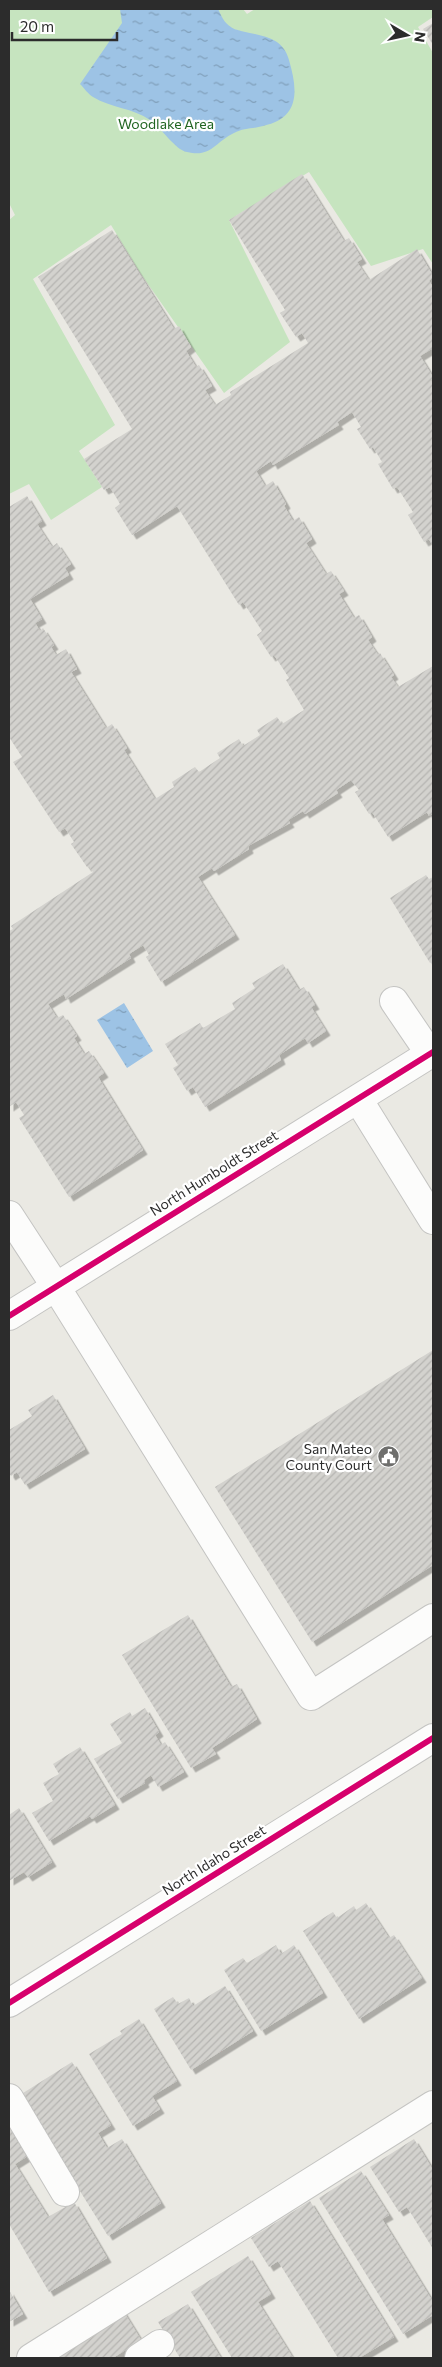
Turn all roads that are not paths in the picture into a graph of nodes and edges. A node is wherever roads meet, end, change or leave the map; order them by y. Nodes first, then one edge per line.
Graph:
1 (394, 1001) dead end
2 (432, 1053) edge
3 (358, 1099) junction
4 (9, 1215) edge
5 (433, 1220) edge
6 (56, 1287) junction
7 (9, 1316) edge
8 (433, 1618) edge
9 (433, 1738) edge
10 (9, 2003) edge
11 (9, 2098) edge
12 (433, 2105) edge
13 (65, 2192) dead end
14 (31, 2358) edge

1 - 2 street
2 - 3 street, North Humboldt Street
3 - 5 street
3 - 6 street, North Humboldt Street
4 - 6 street
6 - 7 street, North Humboldt Street
6 - 8 street
9 - 10 street, North Idaho Street
11 - 13 street
12 - 14 street

